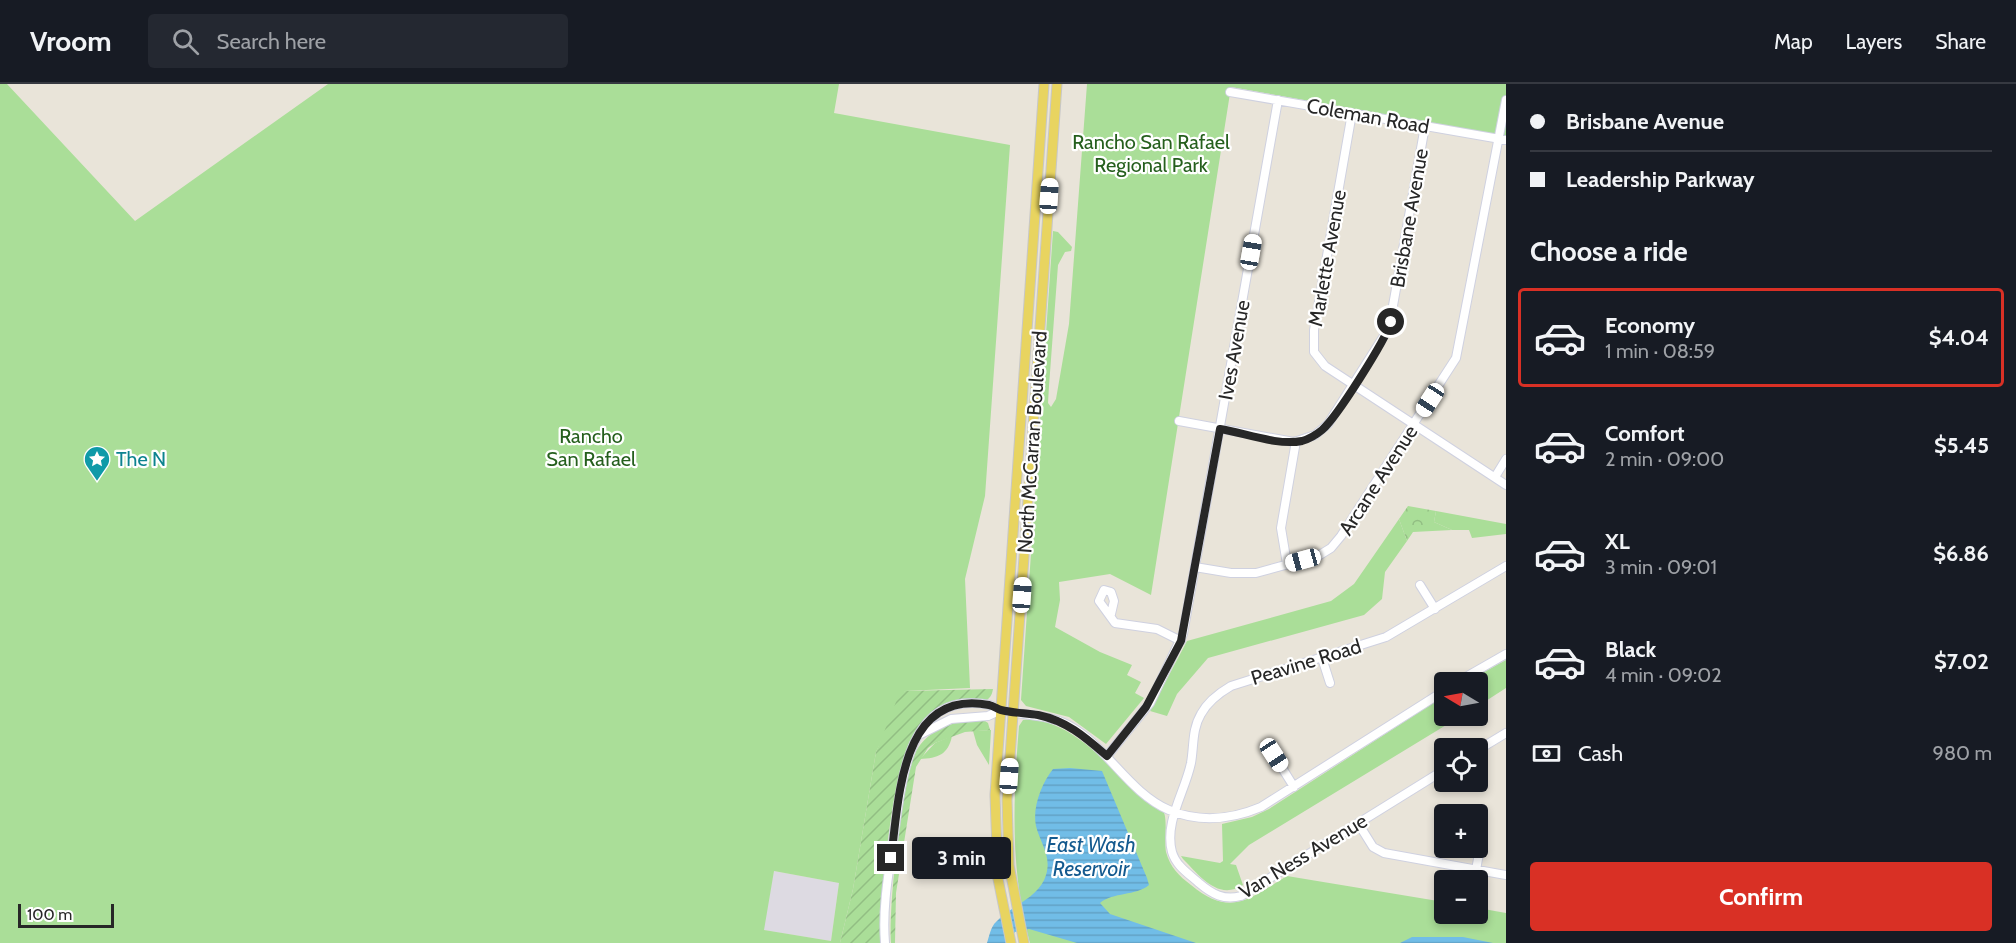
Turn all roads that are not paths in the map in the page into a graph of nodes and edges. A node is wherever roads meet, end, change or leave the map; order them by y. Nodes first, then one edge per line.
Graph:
1 (1044, 84) edge
2 (1057, 84) edge
3 (1230, 92) dead end
4 (1278, 100) junction
5 (1506, 100) edge
6 (1352, 113) junction
7 (1425, 126) junction
8 (1497, 138) junction
9 (1506, 140) edge
10 (1027, 333) junction
11 (1040, 334) junction
12 (1353, 385) junction
13 (1179, 422) dead end
14 (1414, 424) junction
15 (1220, 429) junction
16 (1296, 441) junction
17 (1506, 459) edge
18 (1495, 477) junction
19 (1506, 485) edge
20 (1287, 564) junction
21 (1506, 566) edge
22 (1195, 567) junction
23 (1420, 585) dead end
24 (1435, 609) junction
25 (1111, 614) dead end
26 (1181, 641) junction
27 (1506, 654) edge
28 (1322, 658) junction
29 (1474, 672) edge
30 (1330, 682) dead end
31 (1434, 697) edge
32 (1001, 710) junction
33 (1014, 712) junction
34 (1506, 733) edge
35 (1488, 744) edge
36 (1274, 755) dead end
37 (1107, 756) junction
38 (1434, 776) edge
39 (1294, 787) junction
40 (1176, 812) junction
41 (1358, 823) junction
42 (1478, 858) edge
43 (1476, 870) joint
44 (1488, 872) edge
45 (1506, 876) edge
46 (885, 943) edge
47 (1011, 943) edge
48 (1024, 943) edge

1 - 10 main road, North McCarran Boulevard
2 - 11 main road, North McCarran Boulevard
3 - 4 street, Coleman Road
4 - 6 street, Coleman Road
4 - 15 street, Ives Avenue
5 - 8 street, Arcane Avenue
6 - 7 street, Coleman Road
6 - 12 street, Marlette Avenue
7 - 8 street, Coleman Road
7 - 12 street, Brisbane Avenue
8 - 9 street, Coleman Road
8 - 14 street, Arcane Avenue
10 - 11 main road
10 - 32 main road, North McCarran Boulevard
11 - 33 main road, North McCarran Boulevard
12 - 14 street, Marlette Avenue
12 - 16 street, Brisbane Avenue
13 - 15 street
14 - 18 street, Marlette Avenue
14 - 20 street, Arcane Avenue
15 - 16 street
15 - 22 street, Ives Avenue
16 - 20 street
17 - 18 street
18 - 19 street, Marlette Avenue
20 - 22 street, Arcane Avenue
21 - 24 street, Peavine Road
22 - 26 street, Ives Avenue
23 - 24 street
24 - 28 street, Peavine Road
25 - 26 street
26 - 37 street, Ives Avenue
27 - 29 street
28 - 30 street
28 - 40 street, Peavine Road
31 - 39 street
32 - 33 street
32 - 46 street
32 - 47 main road, North McCarran Boulevard
33 - 37 street
33 - 48 main road, North McCarran Boulevard
34 - 35 street
36 - 39 street
37 - 40 street
38 - 41 street, Van Ness Avenue
39 - 40 street
40 - 41 street, Van Ness Avenue
41 - 43 street
42 - 43 street
44 - 45 street

